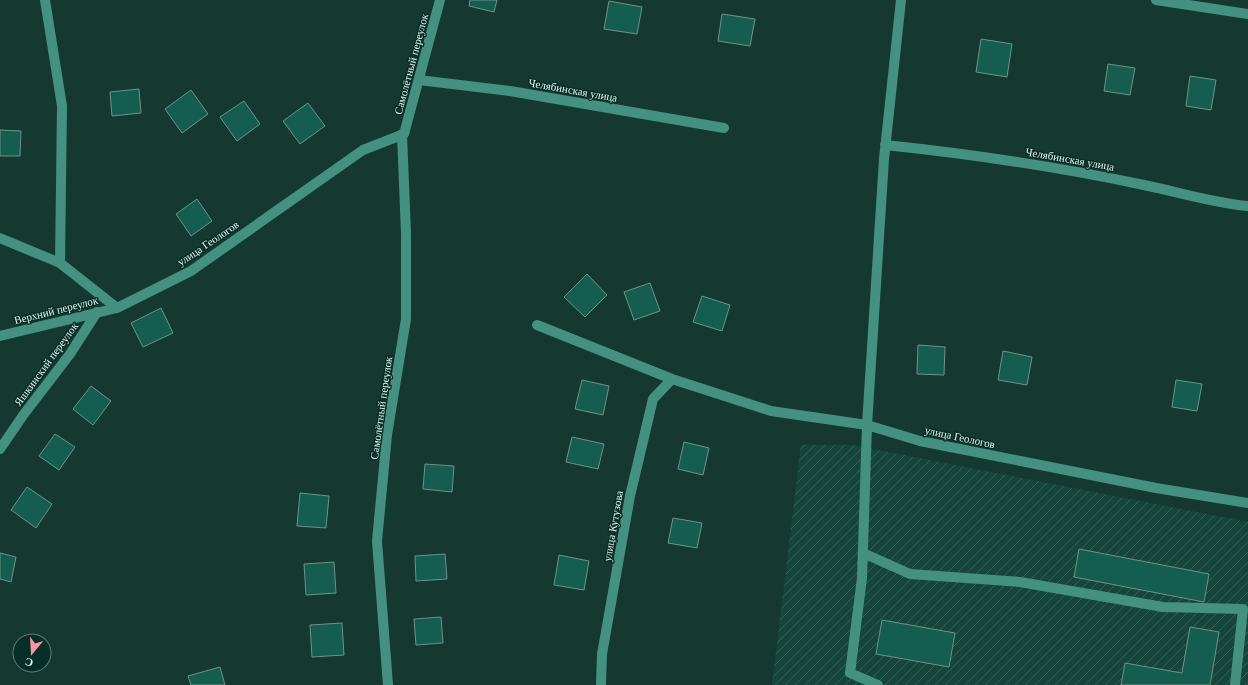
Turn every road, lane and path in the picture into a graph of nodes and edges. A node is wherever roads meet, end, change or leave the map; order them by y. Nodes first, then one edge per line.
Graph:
1 (45, 0) edge
2 (440, 0) edge
3 (901, 0) edge
4 (1156, 0) edge
5 (1248, 14) edge
6 (419, 80) junction
7 (724, 128) dead end
8 (403, 134) junction
9 (885, 145) junction
10 (1248, 206) edge
11 (0, 238) edge
12 (60, 263) junction
13 (117, 308) junction
14 (97, 312) junction
15 (537, 325) dead end
16 (0, 336) edge
17 (672, 379) junction
18 (867, 425) junction
19 (0, 449) edge
20 (1248, 503) edge
21 (863, 553) junction
22 (388, 685) edge
23 (601, 685) edge
24 (878, 685) edge
25 (1235, 685) edge

1 - 12 street
2 - 6 street, Самолётный переулок
3 - 9 street
4 - 5 street
6 - 7 street, Челябинская улица
6 - 8 street, Самолётный переулок
8 - 13 street, улица Геологов
8 - 22 street, Самолётный переулок
9 - 10 street, Челябинская улица
9 - 18 street
11 - 12 street
12 - 13 street
13 - 14 street, Верхний переулок
14 - 16 street, Верхний переулок
14 - 19 street, Яшкинский переулок
15 - 17 street, улица Геологов
17 - 18 street, улица Геологов
17 - 23 street, улица Кутузова
18 - 20 street, улица Геологов
18 - 21 street
21 - 24 street
21 - 25 street

